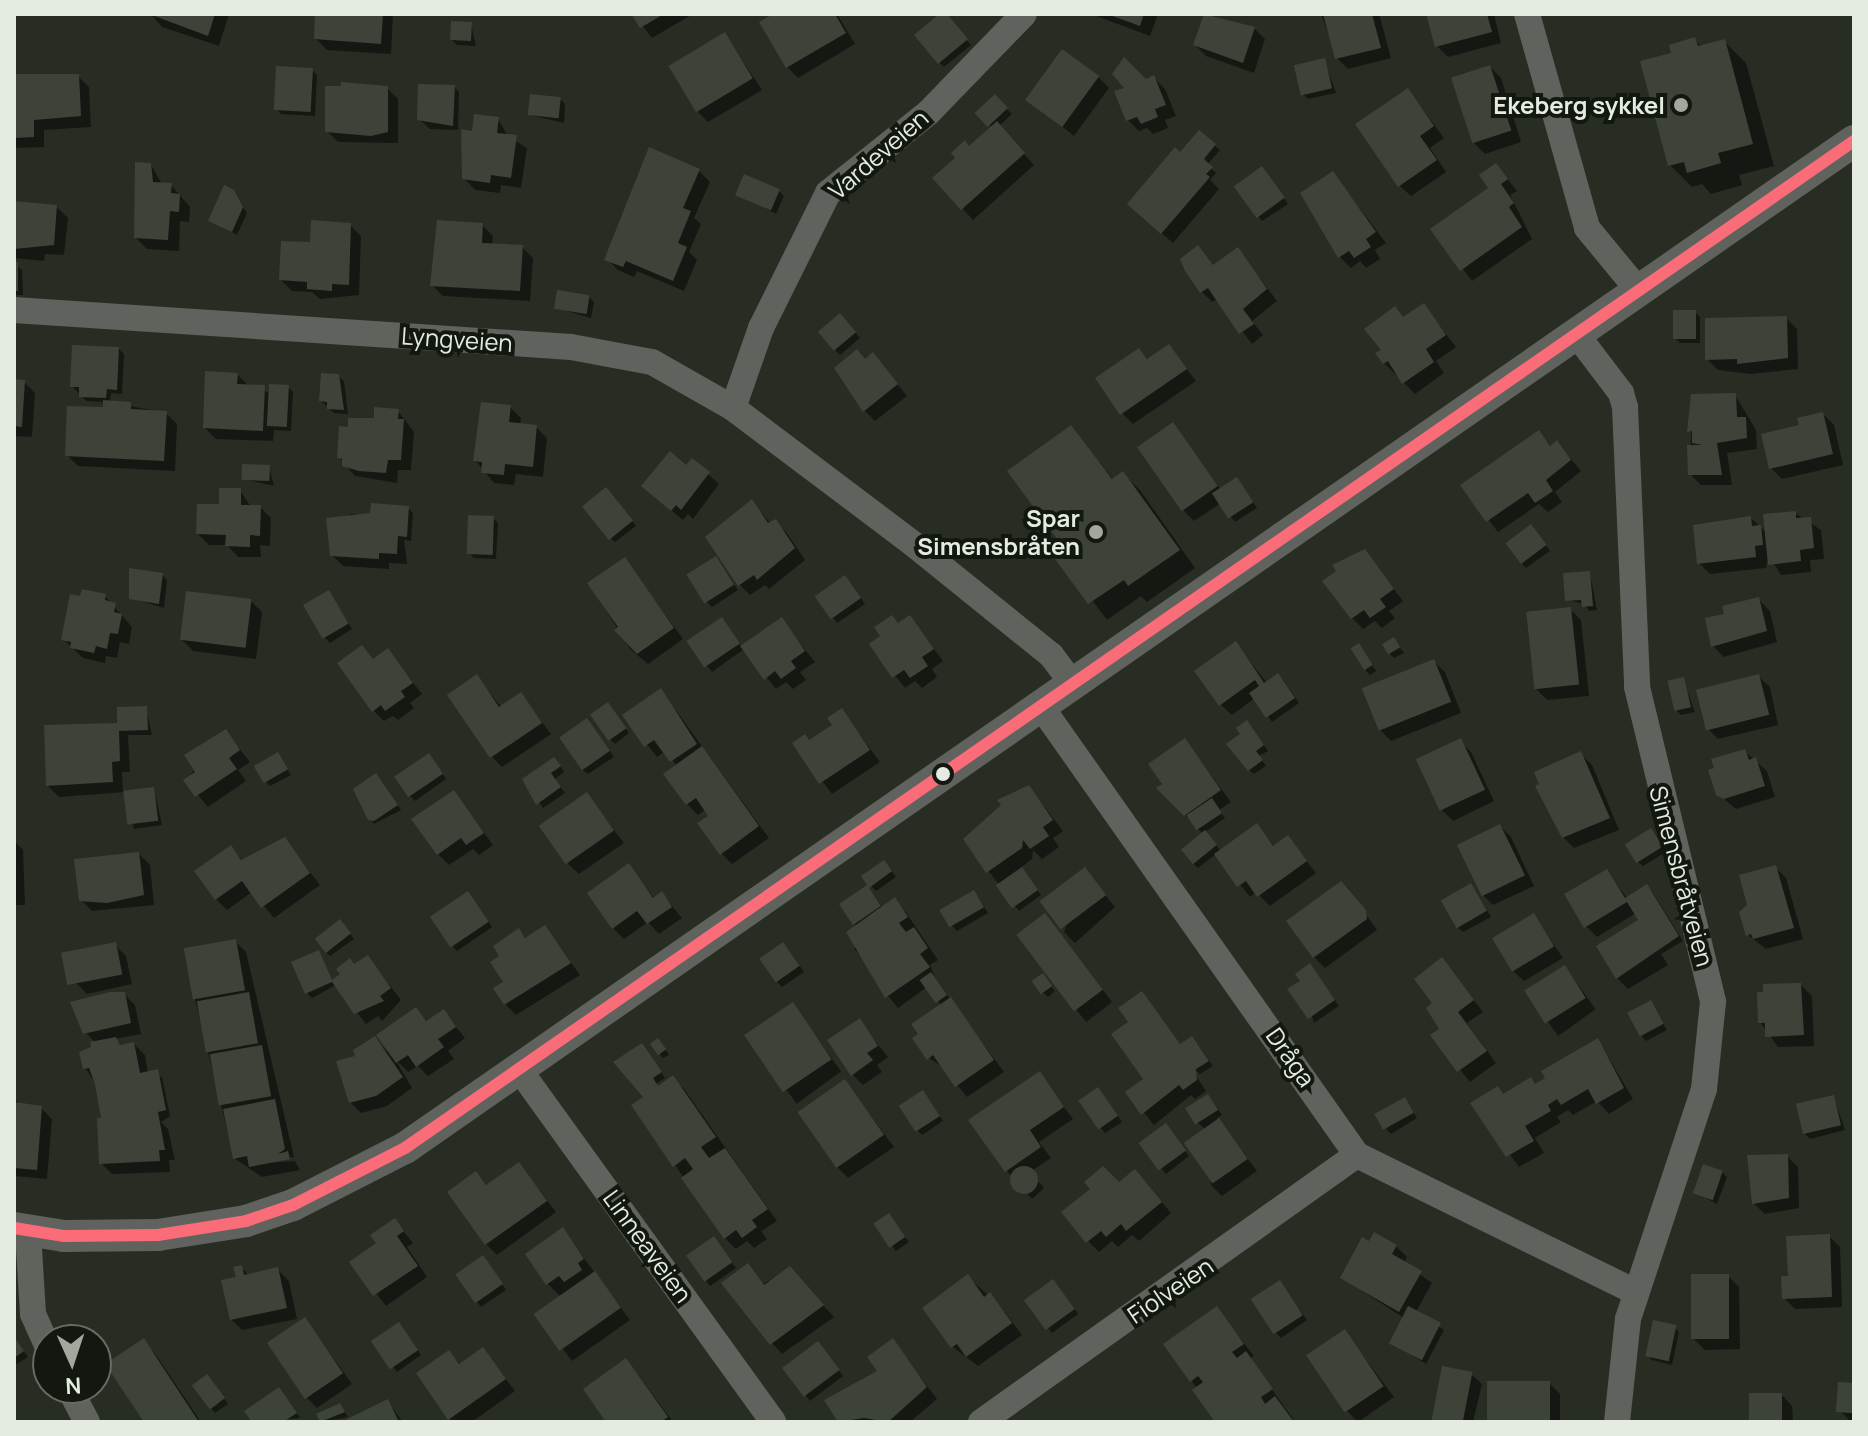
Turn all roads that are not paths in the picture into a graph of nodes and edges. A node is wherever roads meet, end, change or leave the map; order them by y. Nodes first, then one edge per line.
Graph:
1 (1024, 14) edge
2 (1527, 14) edge
3 (1854, 141) edge
4 (1639, 291) junction
5 (14, 310) edge
6 (1577, 335) junction
7 (733, 408) junction
8 (1074, 685) junction
9 (1042, 708) junction
10 (521, 1072) junction
11 (1357, 1155) junction
12 (21, 1230) edge
13 (1635, 1292) junction
14 (37, 1324) edge
15 (77, 1404) edge
16 (87, 1422) edge
17 (773, 1422) edge
18 (981, 1422) edge
19 (1617, 1422) edge

1 - 7 street, Vardeveien
2 - 4 street
3 - 4 street
4 - 6 street
5 - 7 street, Lyngveien
6 - 8 street
6 - 13 street, Simensbråtveien
7 - 8 street, Lyngveien
8 - 9 street
9 - 10 street
9 - 11 street, Dråga
10 - 12 street
10 - 17 street, Linneaveien
11 - 13 street, Dråga
11 - 18 street, Fiolveien
12 - 14 street
13 - 19 street, Simensbråtveien
15 - 16 street

